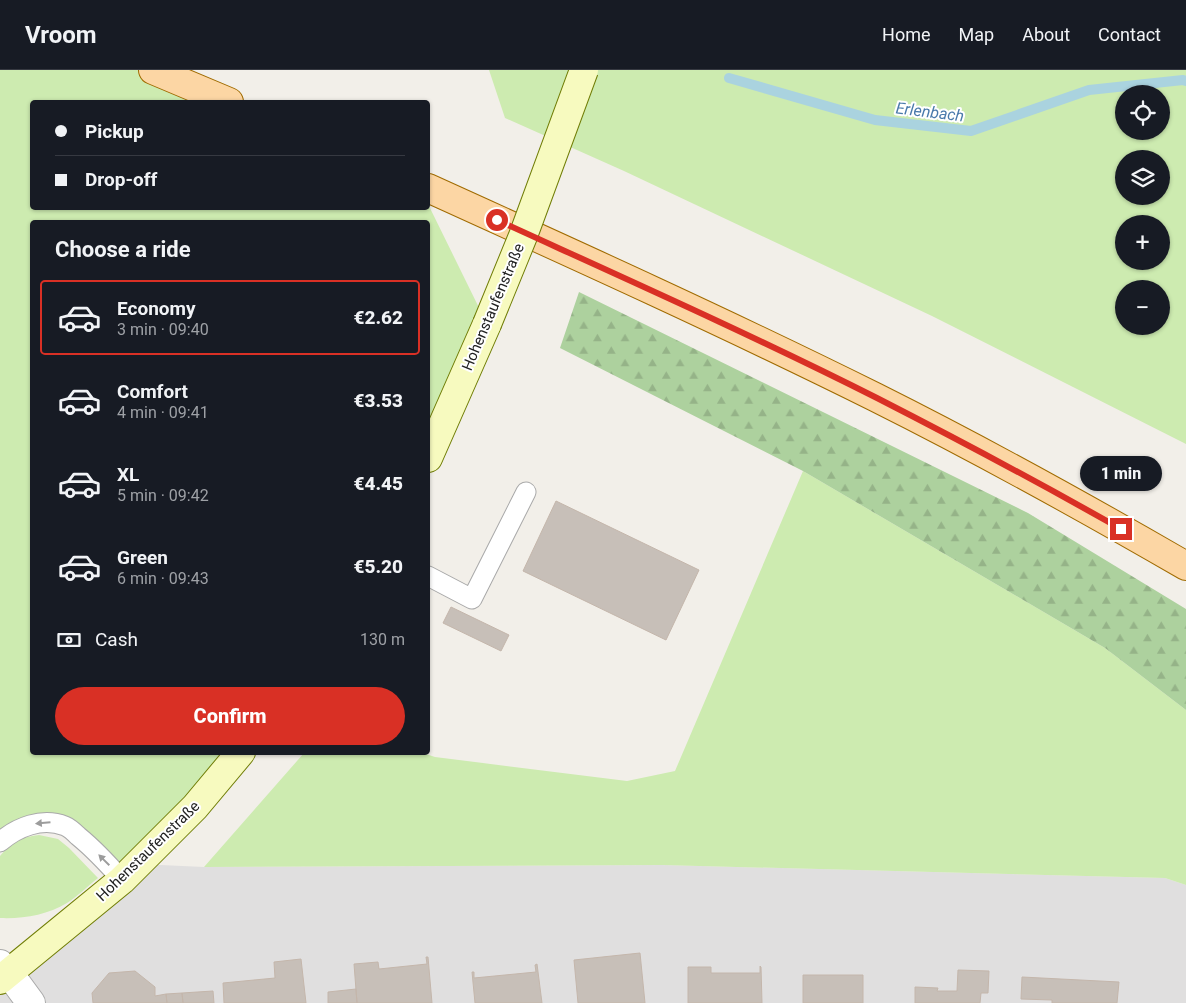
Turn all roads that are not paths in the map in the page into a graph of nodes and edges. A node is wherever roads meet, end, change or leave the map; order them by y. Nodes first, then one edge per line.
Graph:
1 (153, 70) edge
2 (584, 70) edge
3 (224, 100) edge
4 (430, 189) edge
5 (430, 453) edge
6 (526, 492) dead end
7 (1186, 566) edge
8 (430, 577) edge
9 (238, 755) edge
10 (0, 842) edge
11 (122, 880) junction
12 (3, 973) edge
13 (31, 1003) edge

1 - 3 main road
2 - 5 street, Hohenstaufenstraße, bridge
4 - 7 main road
6 - 8 lane
9 - 11 street, Hohenstaufenstraße
11 -> 10 lane
11 - 12 street, Hohenstaufenstraße
12 - 13 street

